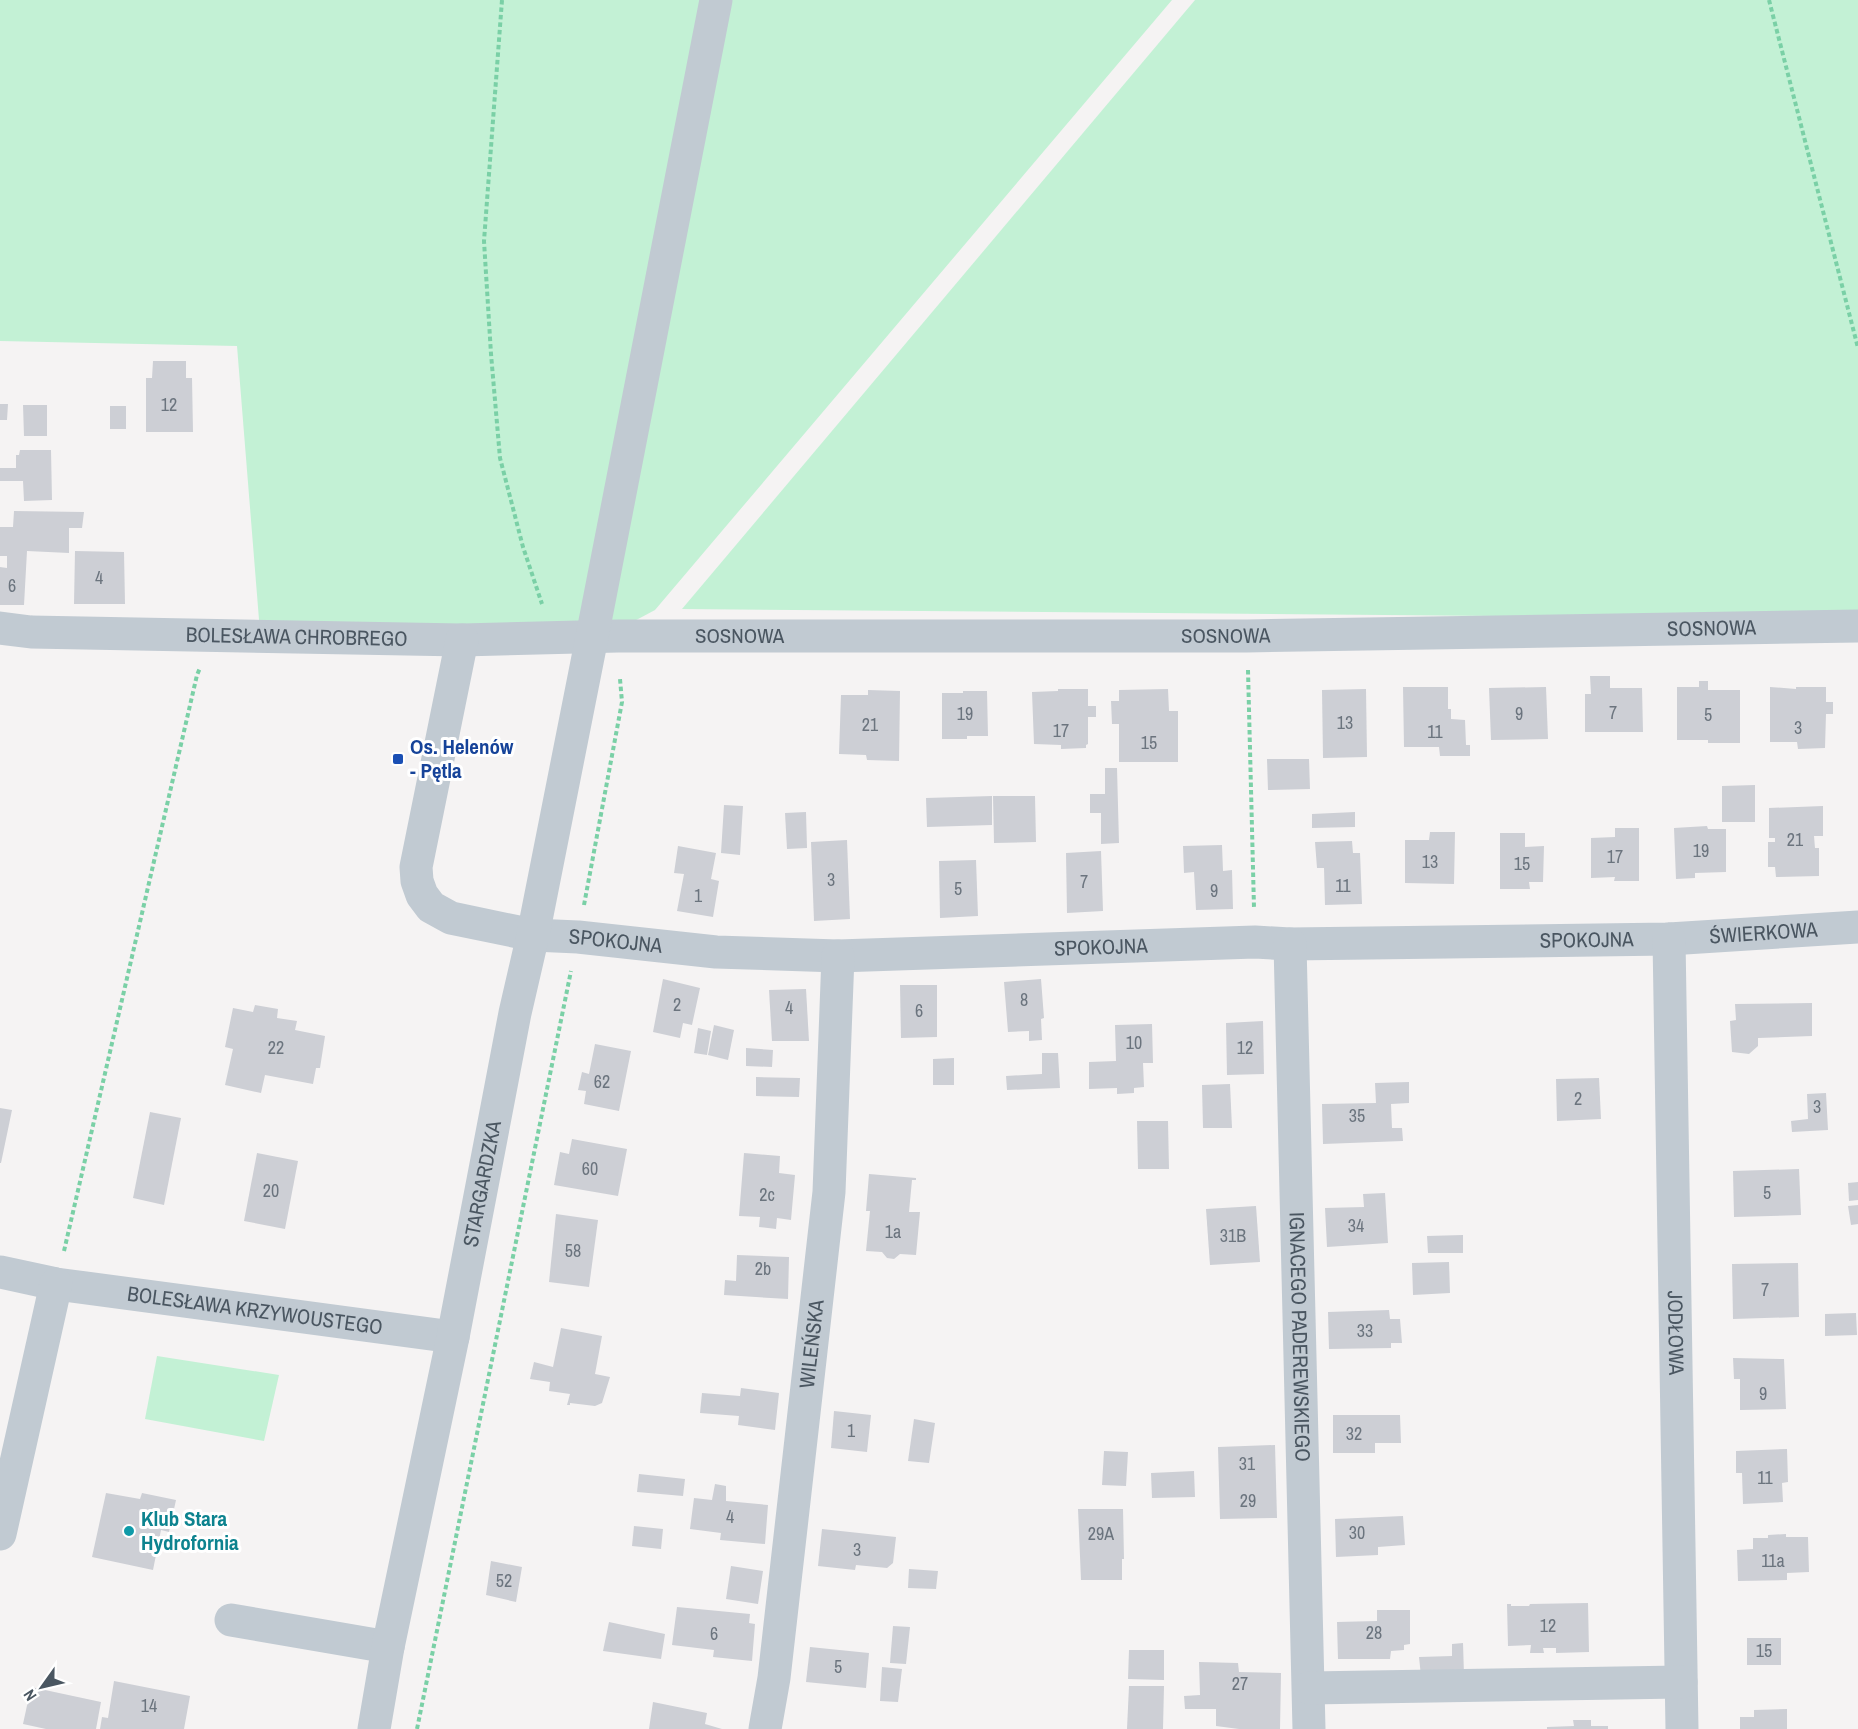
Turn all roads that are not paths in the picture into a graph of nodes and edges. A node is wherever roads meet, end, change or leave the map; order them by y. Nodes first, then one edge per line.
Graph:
1 (716, 0) edge
2 (1858, 626) edge
3 (0, 628) edge
4 (605, 637) junction
5 (462, 640) junction
6 (1858, 927) edge
7 (533, 936) junction
8 (1669, 939) junction
9 (1290, 944) junction
10 (838, 956) junction
11 (0, 1272) edge
12 (56, 1284) junction
13 (453, 1336) junction
14 (0, 1534) edge
15 (231, 1620) dead end
16 (388, 1647) junction
17 (1681, 1682) junction
18 (1309, 1688) junction
19 (374, 1729) edge
20 (765, 1729) edge
21 (1309, 1729) edge
22 (1682, 1729) edge

1 - 4 street, STARGARDZKA
2 - 4 street, SOSNOWA
3 - 5 street, BOLESŁAWA CHROBREGO
4 - 5 street, BOLESŁAWA CHROBREGO
4 - 7 street, STARGARDZKA
5 - 7 street, SPOKOJNA
6 - 8 street, ŚWIERKOWA
7 - 10 street, SPOKOJNA
7 - 13 street, STARGARDZKA
8 - 9 street, SPOKOJNA
8 - 17 street, JODŁOWA
9 - 10 street, SPOKOJNA
9 - 18 street, IGNACEGO PADEREWSKIEGO
10 - 20 street, WILEŃSKA
11 - 12 street, BOLESŁAWA KRZYWOUSTEGO
12 - 13 street, BOLESŁAWA KRZYWOUSTEGO
12 - 14 street
13 - 16 street, STARGARDZKA
15 - 16 street
16 - 19 street, STARGARDZKA
17 - 18 street
17 - 22 street, JODŁOWA
18 - 21 street, IGNACEGO PADEREWSKIEGO

